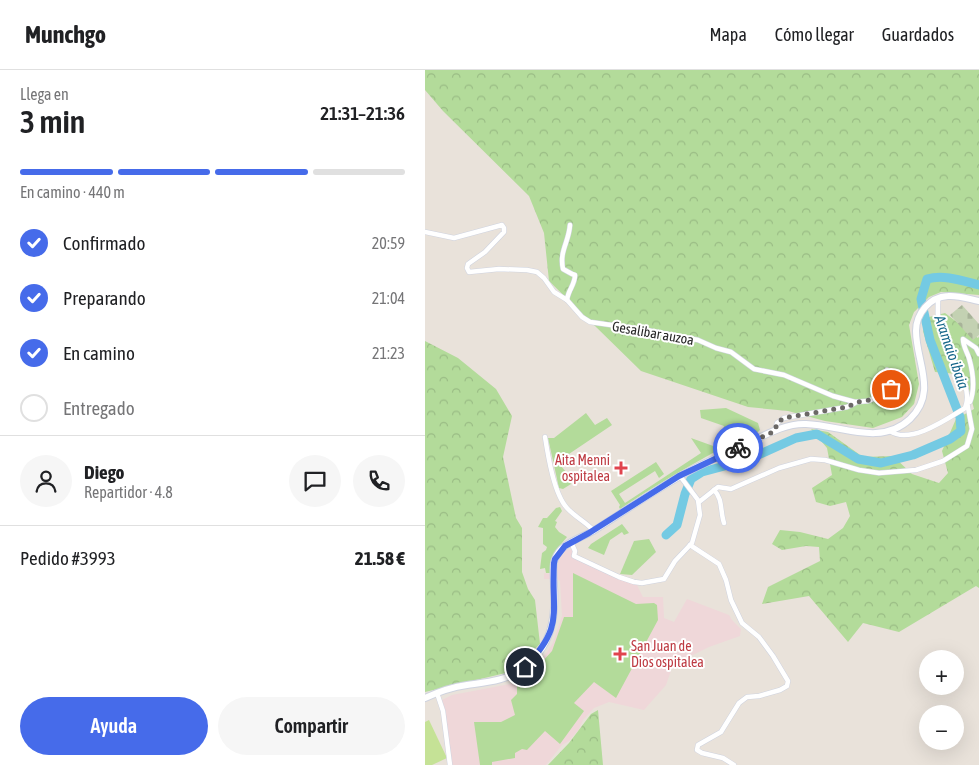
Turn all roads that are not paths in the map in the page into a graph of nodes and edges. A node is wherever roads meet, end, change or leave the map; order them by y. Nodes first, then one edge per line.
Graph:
1 (570, 224) dead end
2 (425, 232) edge
3 (938, 298) junction
4 (567, 300) junction
5 (979, 301) edge
6 (979, 354) edge
7 (887, 370) dead end
8 (855, 402) junction
9 (967, 402) junction
10 (890, 430) junction
11 (775, 431) junction
12 (545, 437) dead end
13 (679, 476) junction
14 (716, 488) junction
15 (699, 502) junction
16 (724, 523) dead end
17 (594, 530) junction
18 (571, 542) junction
19 (690, 545) junction
20 (437, 693) junction
21 (425, 698) edge
22 (450, 765) edge
23 (734, 765) edge

1 - 4 street
2 - 4 street, Gesalibar auzoa
3 - 5 main road
3 - 9 street
3 - 10 main road
4 - 8 street, Gesalibar auzoa
6 - 9 street
7 - 8 street, Gesalibar auzoa
8 - 11 street, Gesalibar auzoa
9 - 10 street
9 - 14 street
10 - 11 main road
11 - 13 main road
12 - 17 street
13 - 15 street
13 - 17 main road
14 - 15 street
14 - 16 street
15 - 19 street
17 - 18 main road
18 - 19 street
18 - 20 main road
19 - 23 street
20 - 21 main road
20 - 22 street

